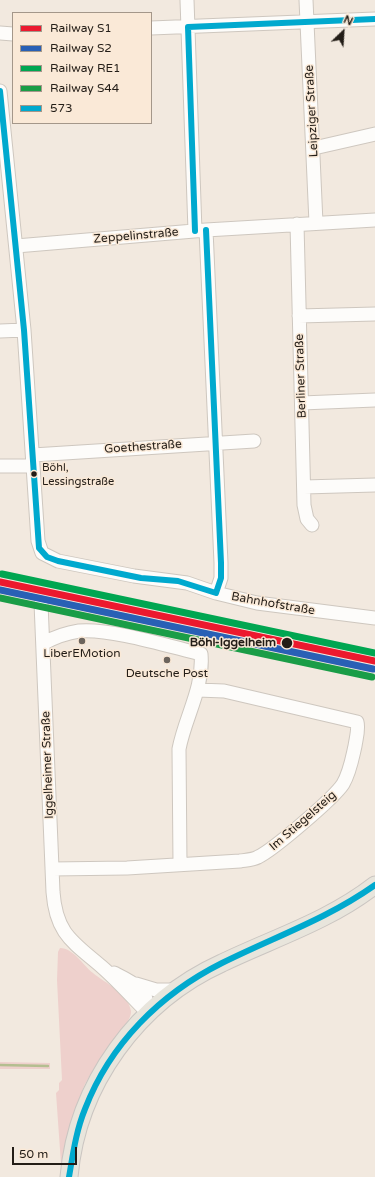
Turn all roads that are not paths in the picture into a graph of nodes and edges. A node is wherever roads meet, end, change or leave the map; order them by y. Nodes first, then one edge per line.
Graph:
1 (187, 0) edge
2 (306, 0) edge
3 (375, 19) edge
4 (307, 22) junction
5 (188, 27) junction
6 (152, 28) edge
7 (0, 33) edge
8 (12, 34) edge
9 (0, 91) edge
10 (375, 134) edge
11 (314, 148) junction
12 (5, 174) edge
13 (375, 220) edge
14 (316, 223) junction
15 (297, 224) junction
16 (201, 231) junction
17 (16, 246) junction
18 (375, 314) edge
19 (299, 316) junction
20 (24, 330) junction
21 (0, 331) edge
22 (375, 400) edge
23 (302, 403) junction
24 (254, 441) dead end
25 (216, 442) junction
26 (33, 460) junction
27 (0, 466) edge
28 (375, 485) edge
29 (304, 487) junction
30 (312, 525) dead end
31 (216, 593) junction
32 (41, 603) dead end
33 (375, 618) edge
34 (44, 643) junction
35 (198, 690) junction
36 (180, 864) junction
37 (52, 869) junction
38 (375, 885) edge
39 (102, 966) junction
40 (136, 984) junction
41 (176, 990) junction
42 (148, 1013) junction
43 (69, 1177) edge

1 - 5 street
2 - 4 street, Leipziger Straße
3 - 4 street
4 - 5 street
4 - 11 street, Leipziger Straße
5 - 6 street
5 - 16 street
7 - 8 street
9 - 12 street, Bahnhofstraße
10 - 11 street
11 - 14 street, Leipziger Straße
12 - 17 street, Bahnhofstraße
13 - 14 street, Zeppelinstraße
14 - 15 street, Zeppelinstraße
15 - 16 street, Zeppelinstraße
15 - 19 street, Berliner Straße
16 - 17 street, Zeppelinstraße
16 - 25 street
17 - 20 street, Bahnhofstraße
18 - 19 street
19 - 23 street, Berliner Straße
20 - 21 street
20 - 26 street, Bahnhofstraße
22 - 23 street
23 - 29 street, Berliner Straße
24 - 25 street, Goethestraße
25 - 26 street, Goethestraße
25 - 31 street
26 - 27 street, Goethestraße
26 - 31 street, Bahnhofstraße
28 - 29 street
29 - 30 street, Berliner Straße
31 - 33 street, Bahnhofstraße
32 - 34 street, Iggelheimer Straße
34 - 35 street
34 - 37 street, Iggelheimer Straße
35 - 36 street
35 - 36 street, Im Stiegelsteig
36 - 37 street, Im Stiegelsteig
37 - 39 street, Iggelheimer Straße
38 - 41 main road
39 - 40 street
39 - 42 street
40 - 41 street
40 - 42 street
41 - 42 main road
42 - 43 main road

